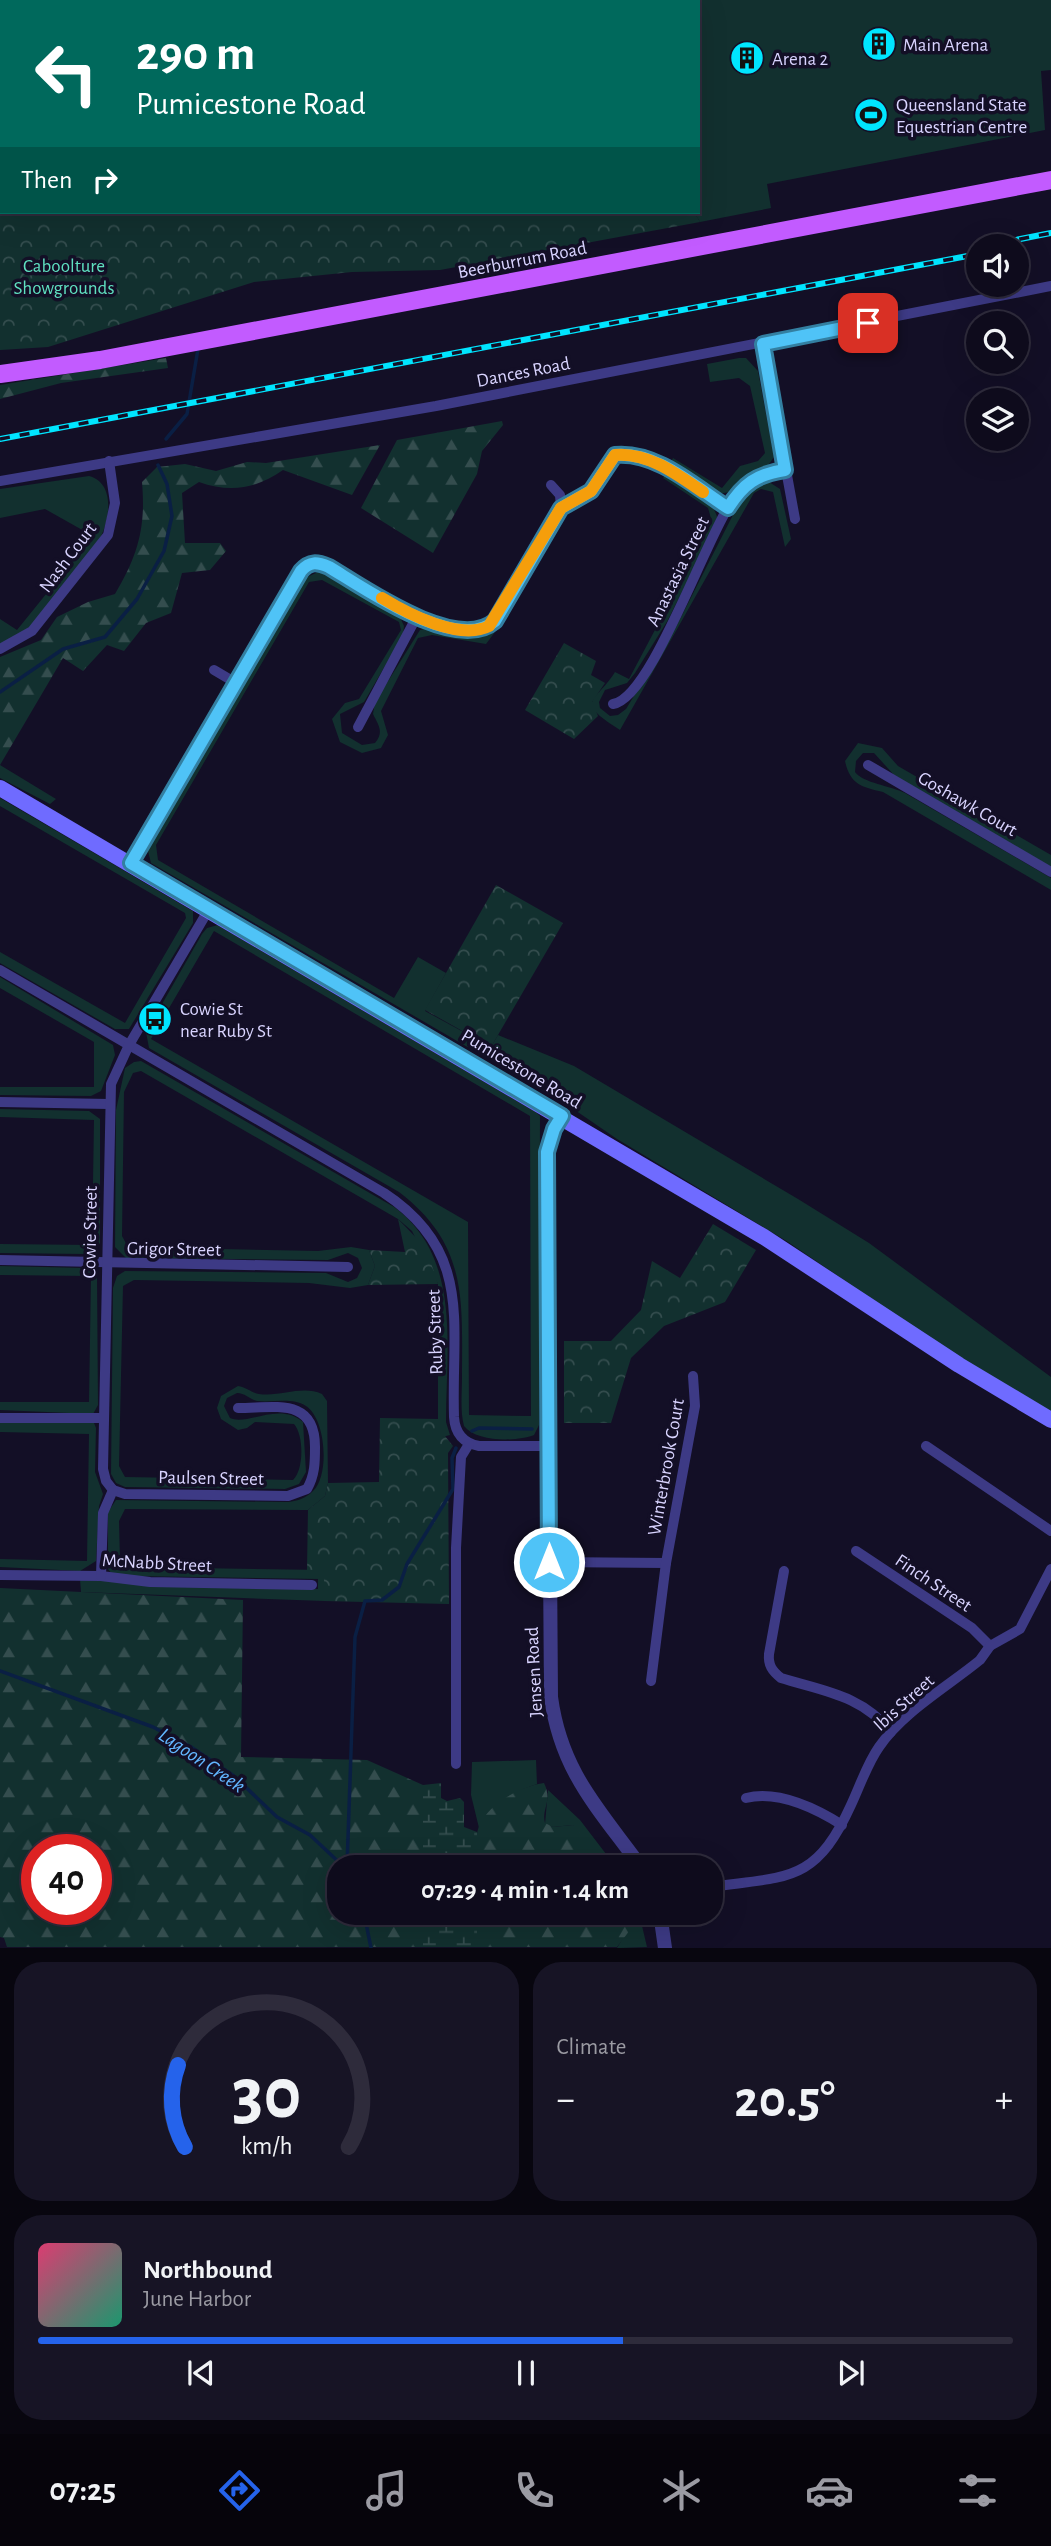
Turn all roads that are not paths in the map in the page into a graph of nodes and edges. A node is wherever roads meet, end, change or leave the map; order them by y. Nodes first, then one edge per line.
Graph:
1 (1051, 180) edge
2 (1051, 286) edge
3 (763, 344) junction
4 (0, 374) edge
5 (108, 461) junction
6 (785, 470) junction
7 (0, 481) edge
8 (551, 485) dead end
9 (561, 508) junction
10 (728, 508) junction
11 (795, 519) dead end
12 (416, 618) junction
13 (0, 649) edge
14 (214, 670) dead end
15 (236, 683) junction
16 (613, 704) dead end
17 (358, 727) dead end
18 (868, 765) dead end
19 (0, 788) edge
20 (131, 863) junction
21 (1051, 872) edge
22 (209, 909) junction
23 (0, 970) edge
24 (129, 1045) junction
25 (0, 1102) edge
26 (109, 1104) junction
27 (562, 1116) junction
28 (0, 1260) edge
29 (106, 1263) junction
30 (348, 1267) dead end
31 (693, 1376) dead end
32 (238, 1408) dead end
33 (0, 1418) edge
34 (104, 1418) junction
35 (1051, 1420) edge
36 (469, 1444) junction
37 (549, 1446) junction
38 (926, 1446) dead end
39 (113, 1490) junction
40 (1051, 1531) edge
41 (856, 1551) dead end
42 (549, 1562) junction
43 (666, 1563) junction
44 (1051, 1569) edge
45 (784, 1571) dead end
46 (0, 1575) edge
47 (101, 1576) junction
48 (312, 1585) dead end
49 (990, 1646) junction
50 (651, 1681) dead end
51 (891, 1732) junction
52 (456, 1764) dead end
53 (746, 1798) dead end
54 (842, 1825) junction
55 (632, 1855) edge
56 (723, 1885) edge
57 (661, 1925) edge
58 (664, 1948) edge

1 - 4 main road, Beerburrum Road
2 - 3 street, Dances Road
3 - 5 street, Dances Road
3 - 6 street
5 - 7 street, Dances Road
5 - 13 street, Nash Court
6 - 10 street, Anastasia Street
6 - 11 street
8 - 9 street
9 - 10 street
9 - 12 street
10 - 16 street, Anastasia Street
12 - 15 street
12 - 17 street
14 - 15 street
15 - 20 street
18 - 21 street, Goshawk Court
19 - 20 main road, Pumicestone Road
20 - 22 main road, Pumicestone Road
22 - 24 street, Cowie Street
22 - 27 main road, Pumicestone Road
23 - 24 street, Ruby Street
24 - 26 street, Cowie Street
24 - 36 street, Ruby Street
25 - 26 street
26 - 29 street, Cowie Street
27 - 35 main road, Pumicestone Road
27 - 37 street, Jensen Road
28 - 29 street, Grigor Street
29 - 30 street, Grigor Street
29 - 34 street, Cowie Street
31 - 43 street, Winterbrook Court
32 - 39 street, Paulsen Street
33 - 34 street
34 - 39 street, Cowie Street
36 - 37 street
36 - 52 street
37 - 42 street, Jensen Road
38 - 40 street
39 - 47 street
41 - 49 street, Finch Street
42 - 43 street, Winterbrook Court
42 - 55 street, Jensen Road
43 - 50 street, Winterbrook Court
44 - 49 street, Ibis Street
45 - 51 street
46 - 47 street, McNabb Street
47 - 48 street, McNabb Street
49 - 51 street, Ibis Street
51 - 54 street, Ibis Street
53 - 54 street
54 - 56 street, Ibis Street
57 - 58 street

